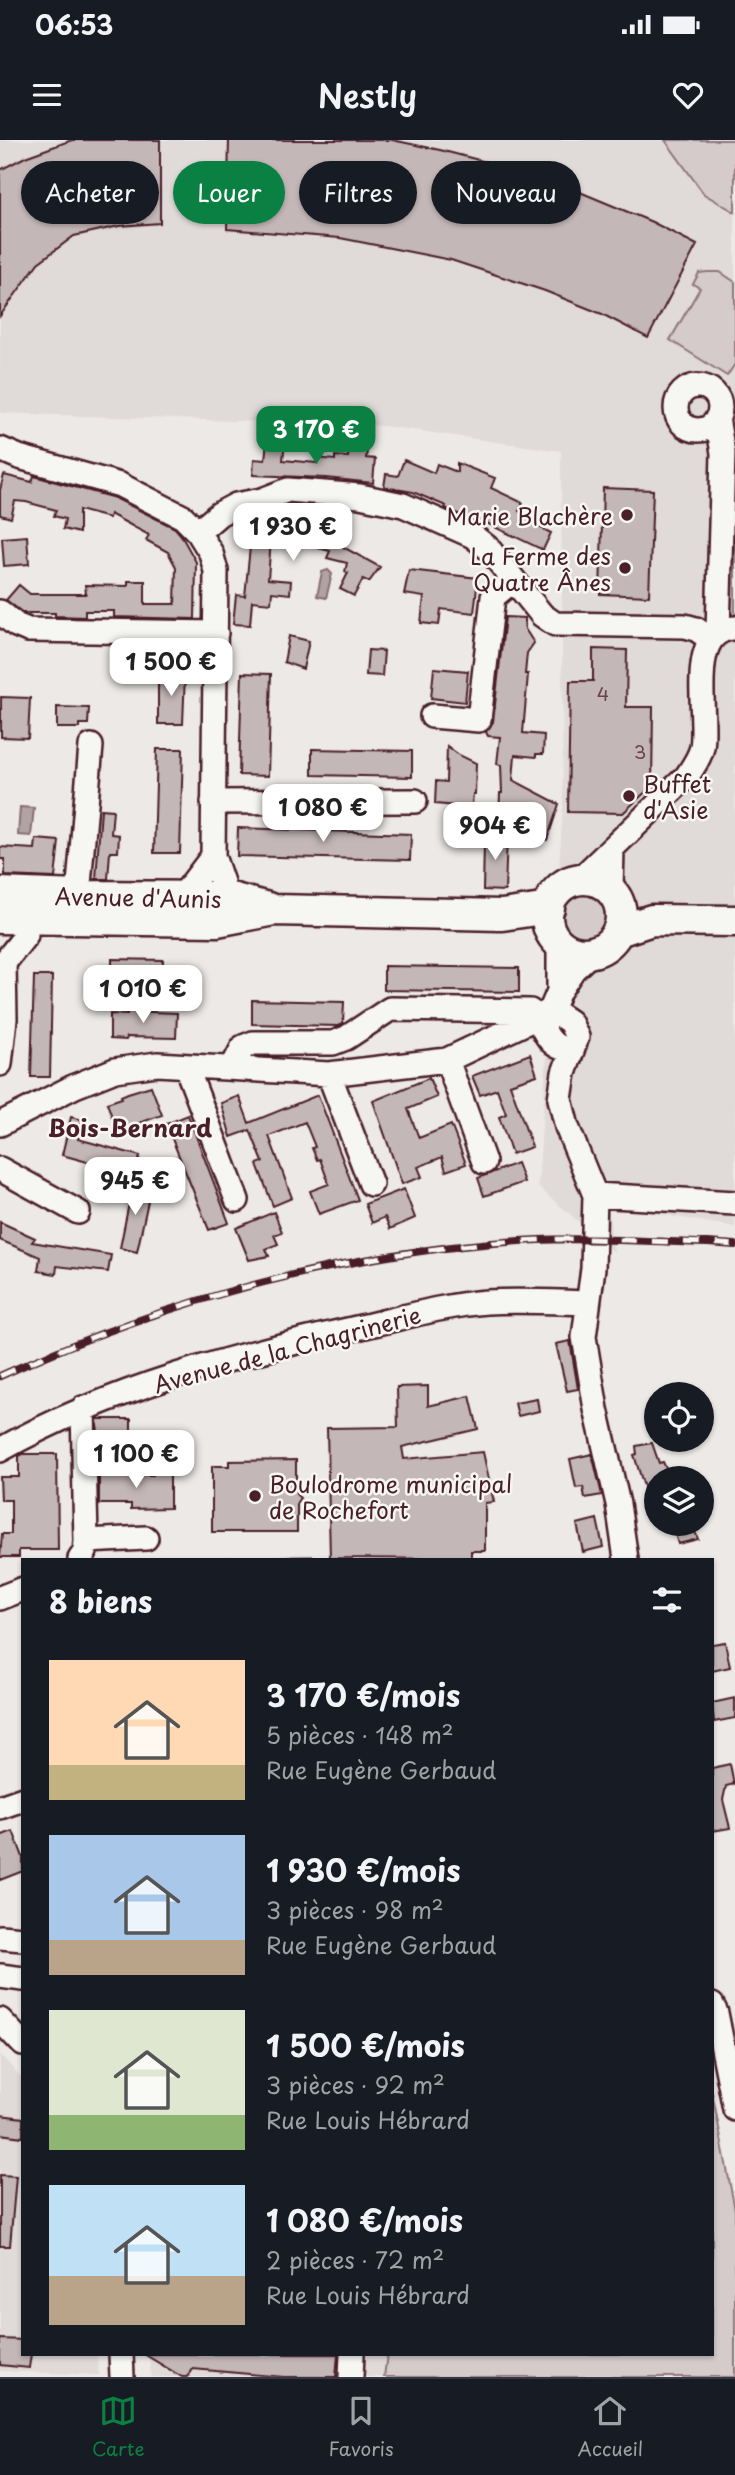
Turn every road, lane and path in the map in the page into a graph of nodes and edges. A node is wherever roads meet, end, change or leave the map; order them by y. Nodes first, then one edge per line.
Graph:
1 (714, 429) dead end
2 (0, 450) edge
3 (198, 532) junction
4 (516, 583) junction
5 (0, 612) edge
6 (216, 633) junction
7 (721, 633) edge
8 (432, 716) dead end
9 (91, 746) dead end
10 (415, 801) dead end
11 (213, 802) junction
12 (612, 849) junction
13 (213, 856) junction
14 (579, 880) junction
15 (78, 896) junction
16 (181, 898) junction
17 (12, 906) edge
18 (222, 909) junction
19 (616, 909) junction
20 (735, 921) edge
21 (553, 928) junction
22 (591, 953) junction
23 (2, 960) edge
24 (549, 1007) junction
25 (447, 1060) junction
26 (0, 1065) edge
27 (187, 1066) junction
28 (232, 1068) junction
29 (329, 1074) junction
30 (0, 1124) edge
31 (484, 1162) dead end
32 (0, 1169) edge
33 (371, 1184) dead end
34 (595, 1195) junction
35 (237, 1200) dead end
36 (735, 1203) edge
37 (78, 1212) dead end
38 (588, 1303) junction
39 (83, 1408) junction
40 (0, 1450) edge
41 (146, 1538) dead end
42 (83, 1550) edge
43 (626, 1558) edge
44 (21, 1589) edge
45 (0, 1598) edge
46 (21, 1800) edge
47 (0, 1807) edge
48 (0, 1937) edge
49 (21, 1939) edge
50 (714, 2009) edge
51 (0, 2020) edge
52 (21, 2042) edge
53 (735, 2109) edge
54 (121, 2356) edge
55 (352, 2356) edge
56 (122, 2377) edge
57 (351, 2377) edge

1 - 7 street
2 - 3 street
3 - 4 street
3 - 6 street
4 - 7 street
4 - 8 street
5 - 6 street
6 - 11 street
7 - 12 street
9 - 15 street
10 - 11 street
11 - 13 street
12 - 14 street
12 - 19 street
13 - 16 street
13 - 18 street
14 - 19 main road
14 - 21 main road
15 - 16 main road, Avenue d'Aunis
15 - 17 main road, Avenue d'Aunis
16 - 18 main road, Avenue d'Aunis
17 - 18 main road, Avenue d'Aunis
17 - 23 street
18 - 21 main road, Avenue d'Aunis
19 - 20 main road
19 - 22 main road
21 - 22 main road
21 - 24 street
22 - 24 street
23 - 26 street
24 - 25 street
24 - 28 street
24 - 34 street
25 - 29 street
25 - 31 street
27 - 28 street
27 - 30 street
27 - 35 street
28 - 29 street
29 - 33 street
32 - 37 street
34 - 36 street
34 - 38 street
38 - 39 street, Avenue de la Chagrinerie
38 - 43 street
39 - 40 street, Avenue de la Chagrinerie
39 - 42 street
41 - 42 street
44 - 45 street
46 - 47 street
48 - 49 street
50 - 53 street
51 - 52 street
54 - 56 street
55 - 57 street

